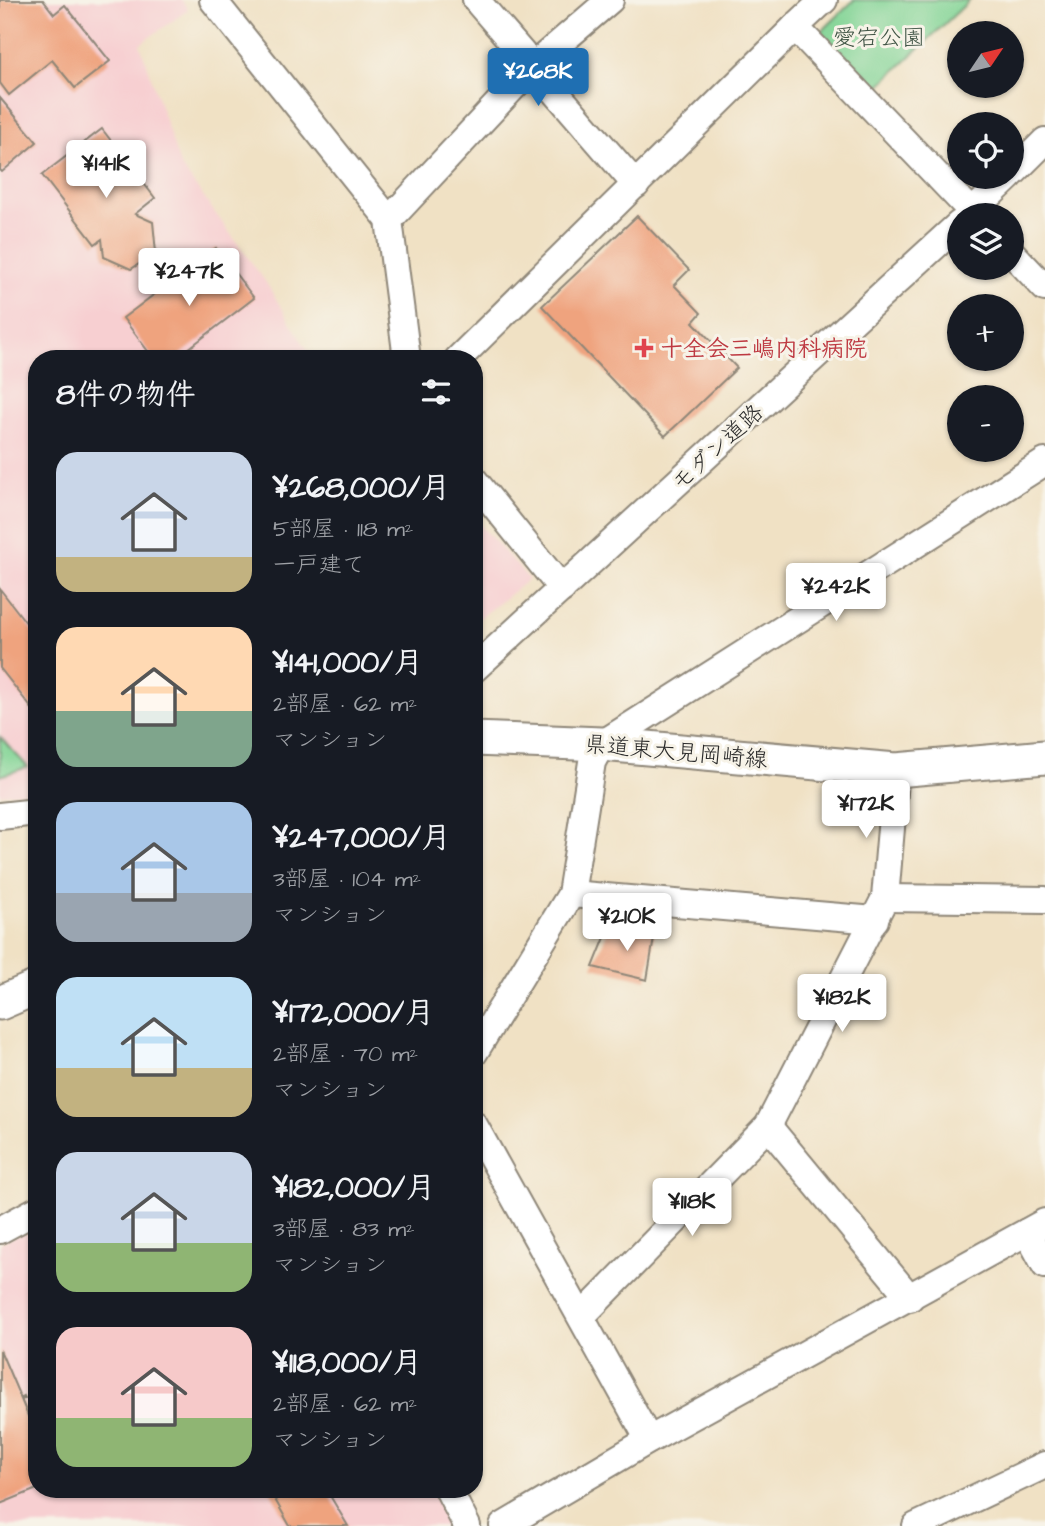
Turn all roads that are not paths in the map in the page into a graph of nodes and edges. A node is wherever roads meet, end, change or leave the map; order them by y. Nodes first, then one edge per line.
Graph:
1 (212, 0) edge
2 (476, 0) edge
3 (610, 0) edge
4 (824, 0) edge
5 (795, 27) junction
6 (533, 66) junction
7 (1045, 141) edge
8 (1024, 161) edge
9 (636, 185) junction
10 (996, 189) edge
11 (956, 203) edge
12 (983, 203) edge
13 (389, 220) junction
14 (947, 237) edge
15 (1024, 266) edge
16 (1045, 288) edge
17 (406, 350) edge
18 (467, 350) edge
19 (1045, 462) edge
20 (483, 491) edge
21 (562, 589) junction
22 (483, 661) edge
23 (483, 739) edge
24 (601, 744) junction
25 (1045, 757) edge
26 (896, 770) junction
27 (28, 813) edge
28 (0, 816) edge
29 (571, 894) junction
30 (1045, 900) edge
31 (880, 909) junction
32 (28, 991) edge
33 (0, 1003) edge
34 (483, 1038) edge
35 (768, 1126) junction
36 (483, 1141) edge
37 (28, 1215) edge
38 (1036, 1227) edge
39 (0, 1230) edge
40 (1045, 1265) edge
41 (910, 1298) junction
42 (582, 1316) junction
43 (649, 1440) junction
44 (1045, 1465) edge
45 (453, 1498) edge
46 (467, 1526) edge
47 (503, 1526) edge
48 (916, 1526) edge

1 - 13 street
2 - 6 street
3 - 6 street
4 - 5 street
5 - 9 street
5 - 11 street
6 - 9 street
6 - 13 street
7 - 8 street, モダン道路
9 - 18 street
10 - 12 street, モダン道路
13 - 17 street
14 - 21 street, モダン道路
15 - 16 street
19 - 24 street
20 - 21 street
21 - 22 street, モダン道路
23 - 24 main road, 県道東大見岡崎線
24 - 26 main road, 県道東大見岡崎線
24 - 29 street
25 - 26 main road, 県道東大見岡崎線
26 - 31 street
27 - 28 street
29 - 31 street
29 - 34 street
30 - 31 street
31 - 35 street
32 - 33 main road
35 - 41 street
35 - 42 street
36 - 42 street
37 - 39 street
38 - 40 street
38 - 41 street
41 - 43 street
42 - 43 street
43 - 47 street
44 - 48 street
45 - 46 street

